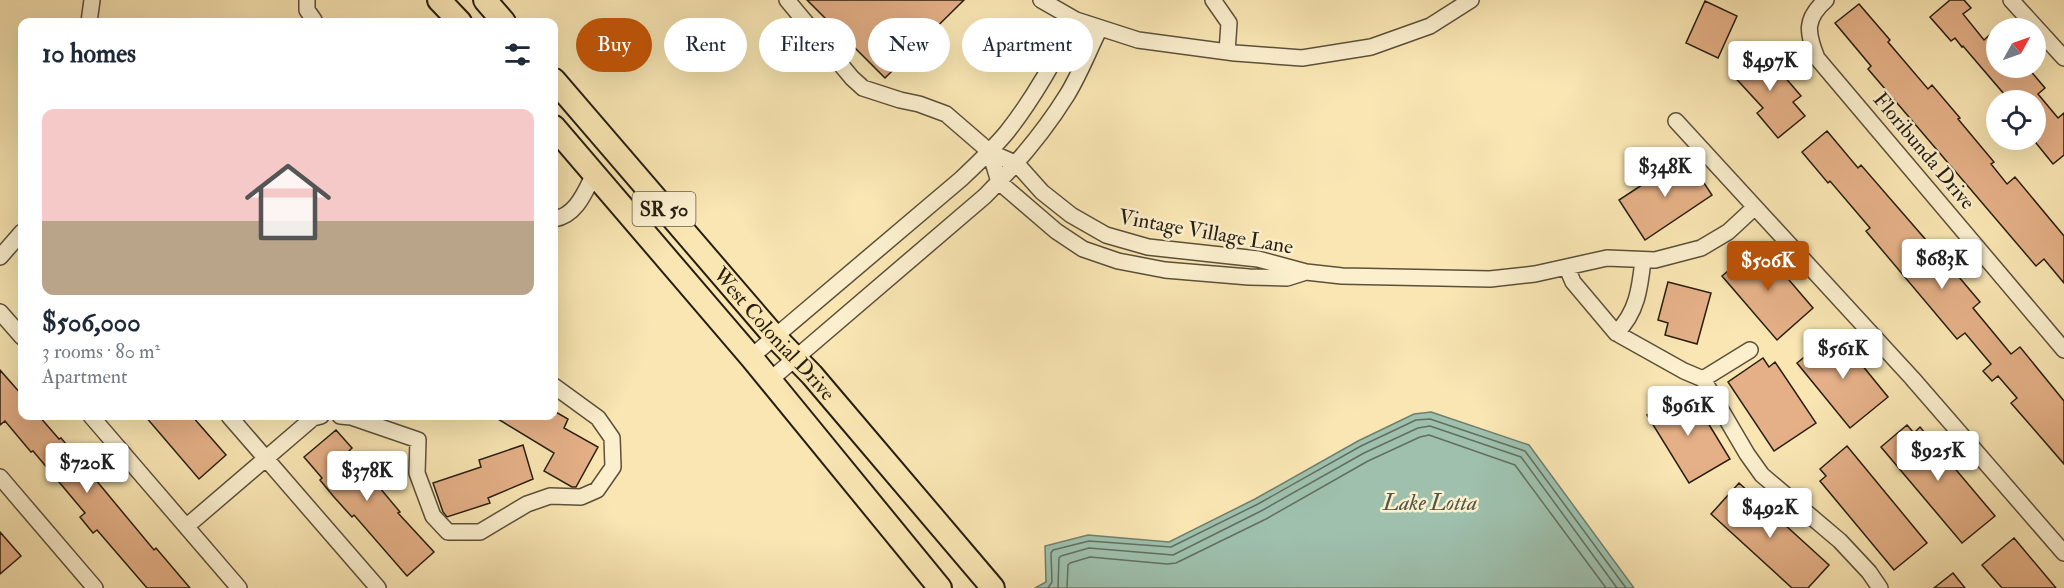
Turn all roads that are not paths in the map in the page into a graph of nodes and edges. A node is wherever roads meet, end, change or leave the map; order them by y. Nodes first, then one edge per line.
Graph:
1 (92, 0) edge
2 (307, 0) edge
3 (439, 0) edge
4 (485, 0) edge
5 (787, 0) edge
6 (1041, 0) edge
7 (1213, 0) edge
8 (1471, 0) edge
9 (1826, 0) edge
10 (2012, 0) edge
11 (90, 18) edge
12 (313, 18) edge
13 (456, 18) edge
14 (501, 18) edge
15 (1072, 18) edge
16 (1093, 26) edge
17 (1100, 28) junction
18 (1227, 52) junction
19 (2064, 58) edge
20 (1048, 72) edge
21 (558, 85) edge
22 (1676, 121) dead end
23 (558, 131) edge
24 (990, 152) junction
25 (1017, 164) junction
26 (594, 174) junction
27 (999, 182) junction
28 (1755, 207) junction
29 (558, 218) edge
30 (18, 237) edge
31 (0, 257) edge
32 (1643, 260) junction
33 (1567, 268) junction
34 (1306, 272) junction
35 (0, 312) edge
36 (18, 332) edge
37 (1616, 333) junction
38 (775, 337) junction
39 (1749, 350) dead end
40 (2064, 350) edge
41 (751, 357) junction
42 (795, 358) junction
43 (1703, 379) junction
44 (770, 380) junction
45 (558, 389) edge
46 (94, 420) edge
47 (233, 420) edge
48 (312, 420) edge
49 (359, 420) edge
50 (265, 457) junction
51 (0, 477) edge
52 (187, 526) junction
53 (2064, 553) edge
54 (95, 588) edge
55 (239, 588) edge
56 (378, 588) edge
57 (940, 588) edge
58 (993, 588) edge
59 (1880, 588) edge

1 - 11 street
2 - 12 street
3 - 13 highway
4 - 14 highway
5 - 24 street, Vintage Village Lane
6 - 15 street
7 - 18 street
8 - 18 street
9 - 40 street, Floribunda Drive
10 - 19 street
16 - 17 street
17 - 18 street
17 - 25 street
20 - 24 street
21 - 38 highway, West Colonial Drive / SR 50
22 - 28 street
23 - 26 highway, West Colonial Drive / SR 50
24 - 25 street, Vintage Village Lane
24 - 27 street
24 - 38 street
25 - 27 street
25 - 34 street, Vintage Village Lane
26 - 29 street
26 - 41 highway, West Colonial Drive / SR 50
27 - 34 street, Vintage Village Lane
27 - 42 street
28 - 32 street, Vintage Village Lane
28 - 53 street
30 - 31 street
32 - 33 street, Vintage Village Lane
32 - 37 street
33 - 34 street, Vintage Village Lane
33 - 37 street
35 - 36 street
37 - 43 street
38 - 41 street
38 - 42 highway, West Colonial Drive / SR 50
39 - 43 street
41 - 44 highway, West Colonial Drive / SR 50
42 - 44 street
42 - 58 highway, West Colonial Drive / SR 50
43 - 59 street
44 - 57 highway, West Colonial Drive / SR 50
45 - 49 street
46 - 52 street
47 - 50 street
48 - 50 street
50 - 52 street
50 - 56 street
51 - 54 street
52 - 55 street

